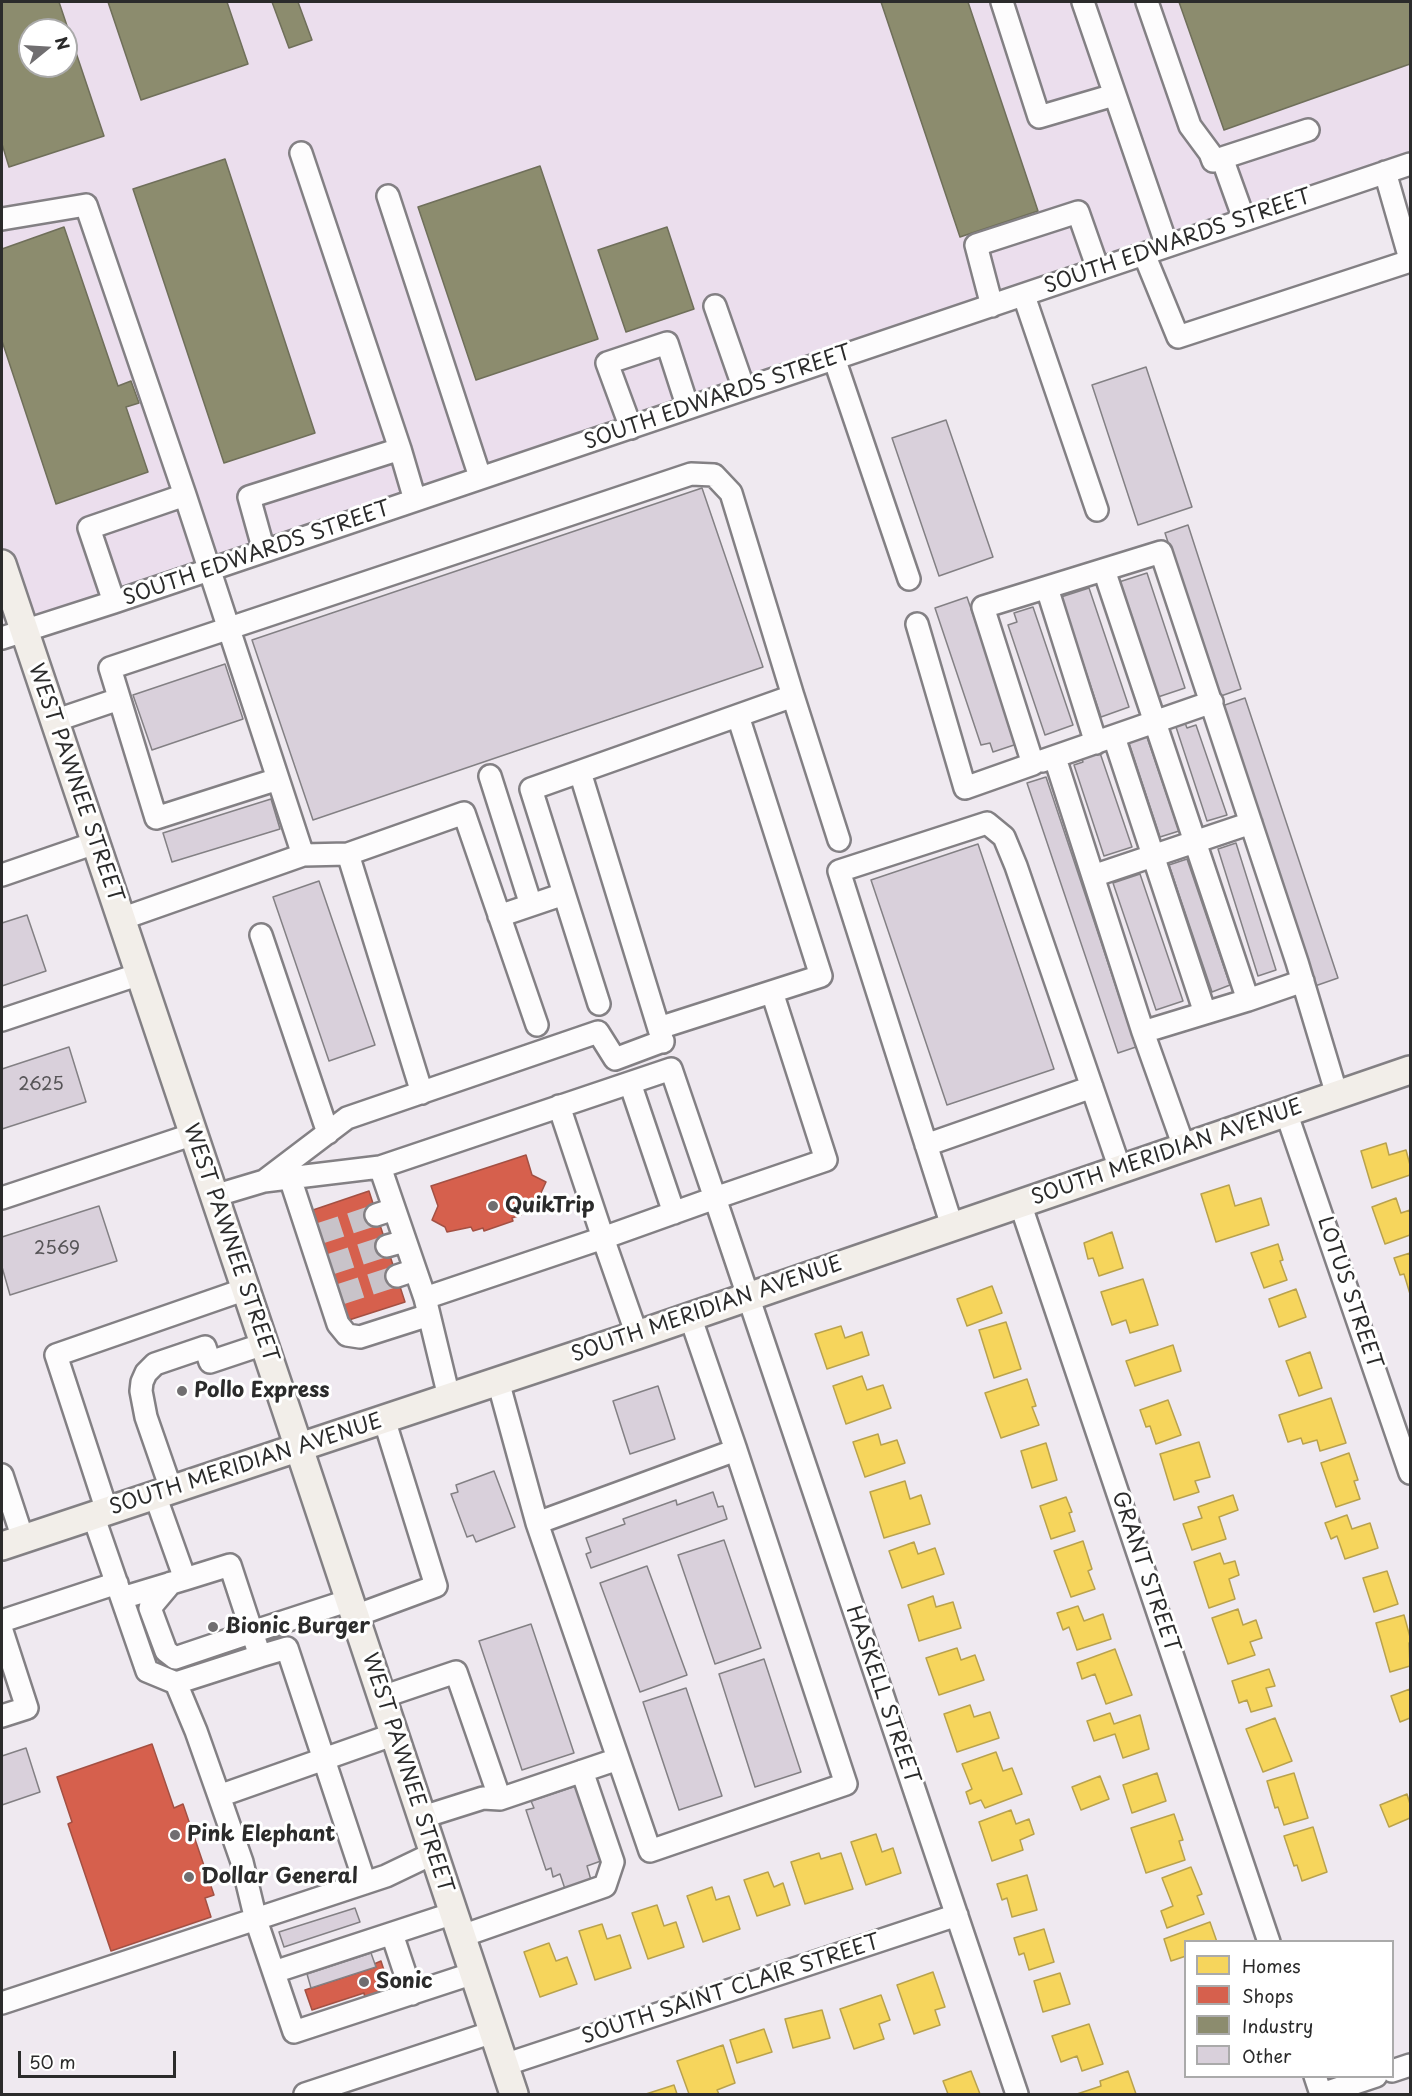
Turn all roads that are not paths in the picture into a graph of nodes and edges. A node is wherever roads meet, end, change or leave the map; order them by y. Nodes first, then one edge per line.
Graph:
1 (1002, 2) edge
2 (1083, 2) edge
3 (1148, 2) edge
4 (1114, 95) junction
5 (1308, 130) dead end
6 (301, 153) dead end
7 (1222, 158) junction
8 (1410, 164) edge
9 (1385, 172) junction
10 (388, 196) dead end
11 (2, 217) edge
12 (1244, 219) junction
13 (1167, 246) junction
14 (1144, 254) junction
15 (1410, 260) edge
16 (1098, 269) junction
17 (1024, 296) junction
18 (715, 306) dead end
19 (992, 306) junction
20 (834, 358) junction
21 (744, 389) junction
22 (688, 408) junction
23 (631, 428) junction
24 (400, 449) junction
25 (480, 477) junction
26 (185, 495) junction
27 (415, 500) junction
28 (1097, 510) dead end
29 (264, 551) junction
30 (2, 564) edge
31 (209, 570) junction
32 (1104, 570) junction
33 (909, 579) dead end
34 (1047, 588) junction
35 (114, 602) junction
36 (917, 624) dead end
37 (229, 627) junction
38 (13, 634) edge
39 (793, 696) junction
40 (119, 699) junction
41 (1212, 702) junction
42 (738, 716) junction
43 (54, 721) junction
44 (1156, 722) junction
45 (1105, 740) junction
46 (1055, 758) junction
47 (1033, 764) junction
48 (580, 772) junction
49 (490, 776) dead end
50 (278, 779) junction
51 (1251, 823) junction
52 (839, 840) dead end
53 (95, 843) junction
54 (1196, 843) junction
55 (348, 854) junction
56 (303, 855) junction
57 (1154, 857) junction
58 (2, 874) edge
59 (1093, 876) junction
60 (564, 894) junction
61 (531, 905) junction
62 (500, 915) junction
63 (121, 919) junction
64 (261, 935) dead end
65 (140, 974) junction
66 (1303, 981) junction
67 (772, 993) junction
68 (1248, 1000) junction
69 (599, 1004) dead end
70 (1205, 1013) junction
71 (2, 1020) edge
72 (537, 1024) dead end
73 (1143, 1032) junction
74 (661, 1035) junction
75 (671, 1069) junction
76 (1410, 1070) edge
77 (630, 1083) junction
78 (1092, 1087) junction
79 (422, 1093) junction
80 (1337, 1095) junction
81 (559, 1106) junction
82 (1286, 1112) junction
83 (328, 1133) junction
84 (194, 1134) junction
85 (926, 1145) junction
86 (1184, 1147) junction
87 (380, 1167) junction
88 (1120, 1169) junction
89 (290, 1178) junction
90 (264, 1181) junction
91 (214, 1196) junction
92 (2, 1198) edge
93 (715, 1198) junction
94 (1020, 1203) junction
95 (674, 1213) junction
96 (952, 1226) junction
97 (603, 1238) junction
98 (246, 1289) junction
99 (747, 1296) junction
100 (427, 1306) junction
101 (690, 1316) junction
102 (637, 1335) junction
103 (264, 1344) junction
104 (498, 1381) junction
105 (449, 1397) junction
106 (384, 1419) junction
107 (299, 1447) junction
108 (736, 1450) junction
109 (1410, 1473) edge
110 (2, 1475) edge
111 (163, 1492) junction
112 (100, 1513) junction
113 (537, 1523) junction
114 (12, 1542) edge
115 (178, 1581) junction
116 (119, 1590) junction
117 (353, 1608) junction
118 (2, 1621) edge
119 (2, 1631) edge
120 (252, 1632) junction
121 (260, 1656) junction
122 (176, 1683) junction
123 (382, 1697) junction
124 (2, 1716) edge
125 (395, 1734) junction
126 (325, 1759) junction
127 (618, 1759) junction
128 (582, 1771) junction
129 (219, 1796) junction
130 (500, 1798) junction
131 (423, 1817) junction
132 (434, 1853) junction
133 (365, 1883) junction
134 (957, 1915) junction
135 (256, 1920) junction
136 (458, 1925) junction
137 (392, 1934) junction
138 (1269, 1940) edge
139 (273, 1972) junction
140 (474, 1972) junction
141 (412, 1994) junction
142 (2, 2003) edge
143 (493, 2032) junction
144 (504, 2065) junction
145 (1410, 2065) edge
146 (1394, 2070) edge
147 (1316, 2078) edge
148 (1370, 2078) edge
149 (305, 2094) edge
150 (514, 2094) edge
151 (1017, 2094) edge
152 (1321, 2094) edge

1 - 4 street
2 - 4 street
3 - 7 street
4 - 13 street
5 - 7 street
6 - 24 street
7 - 12 street
8 - 9 street, SOUTH EDWARDS STREET
9 - 12 street, SOUTH EDWARDS STREET
9 - 15 street
10 - 25 street
11 - 26 street
12 - 13 street, SOUTH EDWARDS STREET
13 - 14 street, SOUTH EDWARDS STREET
14 - 15 street
14 - 16 street, SOUTH EDWARDS STREET
16 - 17 street, SOUTH EDWARDS STREET
16 - 19 street
17 - 19 street, SOUTH EDWARDS STREET
17 - 28 street
18 - 21 street
19 - 20 street, SOUTH EDWARDS STREET
20 - 21 street, SOUTH EDWARDS STREET
20 - 33 street
21 - 22 street, SOUTH EDWARDS STREET
22 - 23 street, SOUTH EDWARDS STREET
22 - 23 street
23 - 25 street, SOUTH EDWARDS STREET
24 - 27 street
24 - 29 street
25 - 27 street, SOUTH EDWARDS STREET
26 - 31 street
26 - 35 street
27 - 29 street, SOUTH EDWARDS STREET
29 - 31 street, SOUTH EDWARDS STREET
30 - 38 main road, WEST PAWNEE STREET
31 - 35 street, SOUTH EDWARDS STREET
31 - 37 street
32 - 34 street
32 - 41 street
32 - 44 street
34 - 45 street
34 - 47 street
35 - 38 street, SOUTH EDWARDS STREET
36 - 47 street
37 - 39 street
37 - 40 street
37 - 50 street
38 - 43 main road, WEST PAWNEE STREET
39 - 42 street
39 - 52 street
40 - 43 street
40 - 50 street
41 - 44 street
41 - 51 street
42 - 48 street
42 - 67 street
43 - 53 main road, WEST PAWNEE STREET
44 - 45 street
44 - 54 street
45 - 46 street
45 - 57 street
46 - 47 street
46 - 59 street
48 - 60 street
48 - 74 street, HASKELL STREET
49 - 61 street
50 - 56 street
51 - 54 street
51 - 66 street
53 - 58 street
53 - 63 main road, WEST PAWNEE STREET
54 - 57 street
54 - 68 street
55 - 56 street
55 - 62 street
55 - 79 street
56 - 63 street
57 - 59 street
57 - 70 street
59 - 73 street
60 - 61 street
60 - 69 street
61 - 62 street
62 - 72 street
63 - 65 main road, WEST PAWNEE STREET
64 - 83 street
65 - 71 street
65 - 84 main road, WEST PAWNEE STREET
66 - 68 street
66 - 80 street
67 - 74 street
67 - 93 street
68 - 70 street
70 - 73 street
73 - 86 street
74 - 75 street, HASKELL STREET
74 - 79 street
75 - 77 street
75 - 93 street, HASKELL STREET
76 - 80 main road, SOUTH MERIDIAN AVENUE
77 - 81 street
77 - 95 street
78 - 85 street
78 - 85 street
78 - 88 street
79 - 83 street
80 - 82 main road, SOUTH MERIDIAN AVENUE
81 - 87 street
81 - 97 street
82 - 86 main road, SOUTH MERIDIAN AVENUE
82 - 109 street, LOTUS STREET
83 - 90 street
84 - 91 main road, WEST PAWNEE STREET
84 - 92 street
85 - 96 street
86 - 88 main road, SOUTH MERIDIAN AVENUE
87 - 89 street
87 - 100 street
88 - 94 main road, SOUTH MERIDIAN AVENUE
89 - 90 street
89 - 100 street
90 - 91 street
91 - 98 main road, WEST PAWNEE STREET
93 - 95 street
93 - 99 street, HASKELL STREET
94 - 96 main road, SOUTH MERIDIAN AVENUE
94 - 138 street, GRANT STREET
95 - 97 street
96 - 99 main road, SOUTH MERIDIAN AVENUE
97 - 100 street
97 - 102 street
98 - 103 main road, WEST PAWNEE STREET
98 - 112 street
99 - 101 main road, SOUTH MERIDIAN AVENUE
99 - 134 street, HASKELL STREET
100 - 105 street
101 - 102 main road, SOUTH MERIDIAN AVENUE
101 - 108 street
102 - 104 main road, SOUTH MERIDIAN AVENUE
103 - 107 main road, WEST PAWNEE STREET
103 - 111 street
104 - 105 main road, SOUTH MERIDIAN AVENUE
104 - 113 street
105 - 106 main road, SOUTH MERIDIAN AVENUE
106 - 107 main road, SOUTH MERIDIAN AVENUE
106 - 117 street
107 - 111 main road, SOUTH MERIDIAN AVENUE
107 - 117 main road, WEST PAWNEE STREET
108 - 113 street
108 - 127 street
110 - 114 street
111 - 112 main road, SOUTH MERIDIAN AVENUE
111 - 115 street
112 - 114 main road, SOUTH MERIDIAN AVENUE
112 - 116 street
113 - 127 street
115 - 116 street
115 - 120 street
115 - 120 street
116 - 118 street
116 - 122 street
117 - 120 street
117 - 123 main road, WEST PAWNEE STREET
119 - 124 street
120 - 121 street
121 - 122 street
121 - 126 street
122 - 129 street
123 - 125 main road, WEST PAWNEE STREET
123 - 130 street
125 - 126 street
125 - 131 main road, WEST PAWNEE STREET
126 - 129 street
126 - 133 street
127 - 128 street
128 - 130 street
128 - 136 street
129 - 135 street
130 - 131 street
131 - 132 main road, WEST PAWNEE STREET
132 - 133 street
132 - 136 main road, WEST PAWNEE STREET
133 - 135 street
134 - 144 street, SOUTH SAINT CLAIR STREET
134 - 151 street, HASKELL STREET
135 - 139 street
135 - 142 street
136 - 137 street
136 - 140 main road, WEST PAWNEE STREET
137 - 139 street
137 - 141 street
139 - 141 street
140 - 141 street
140 - 143 main road, WEST PAWNEE STREET
143 - 144 main road, WEST PAWNEE STREET
143 - 149 street
144 - 150 main road, WEST PAWNEE STREET
145 - 146 street
147 - 152 street
148 - 152 street

